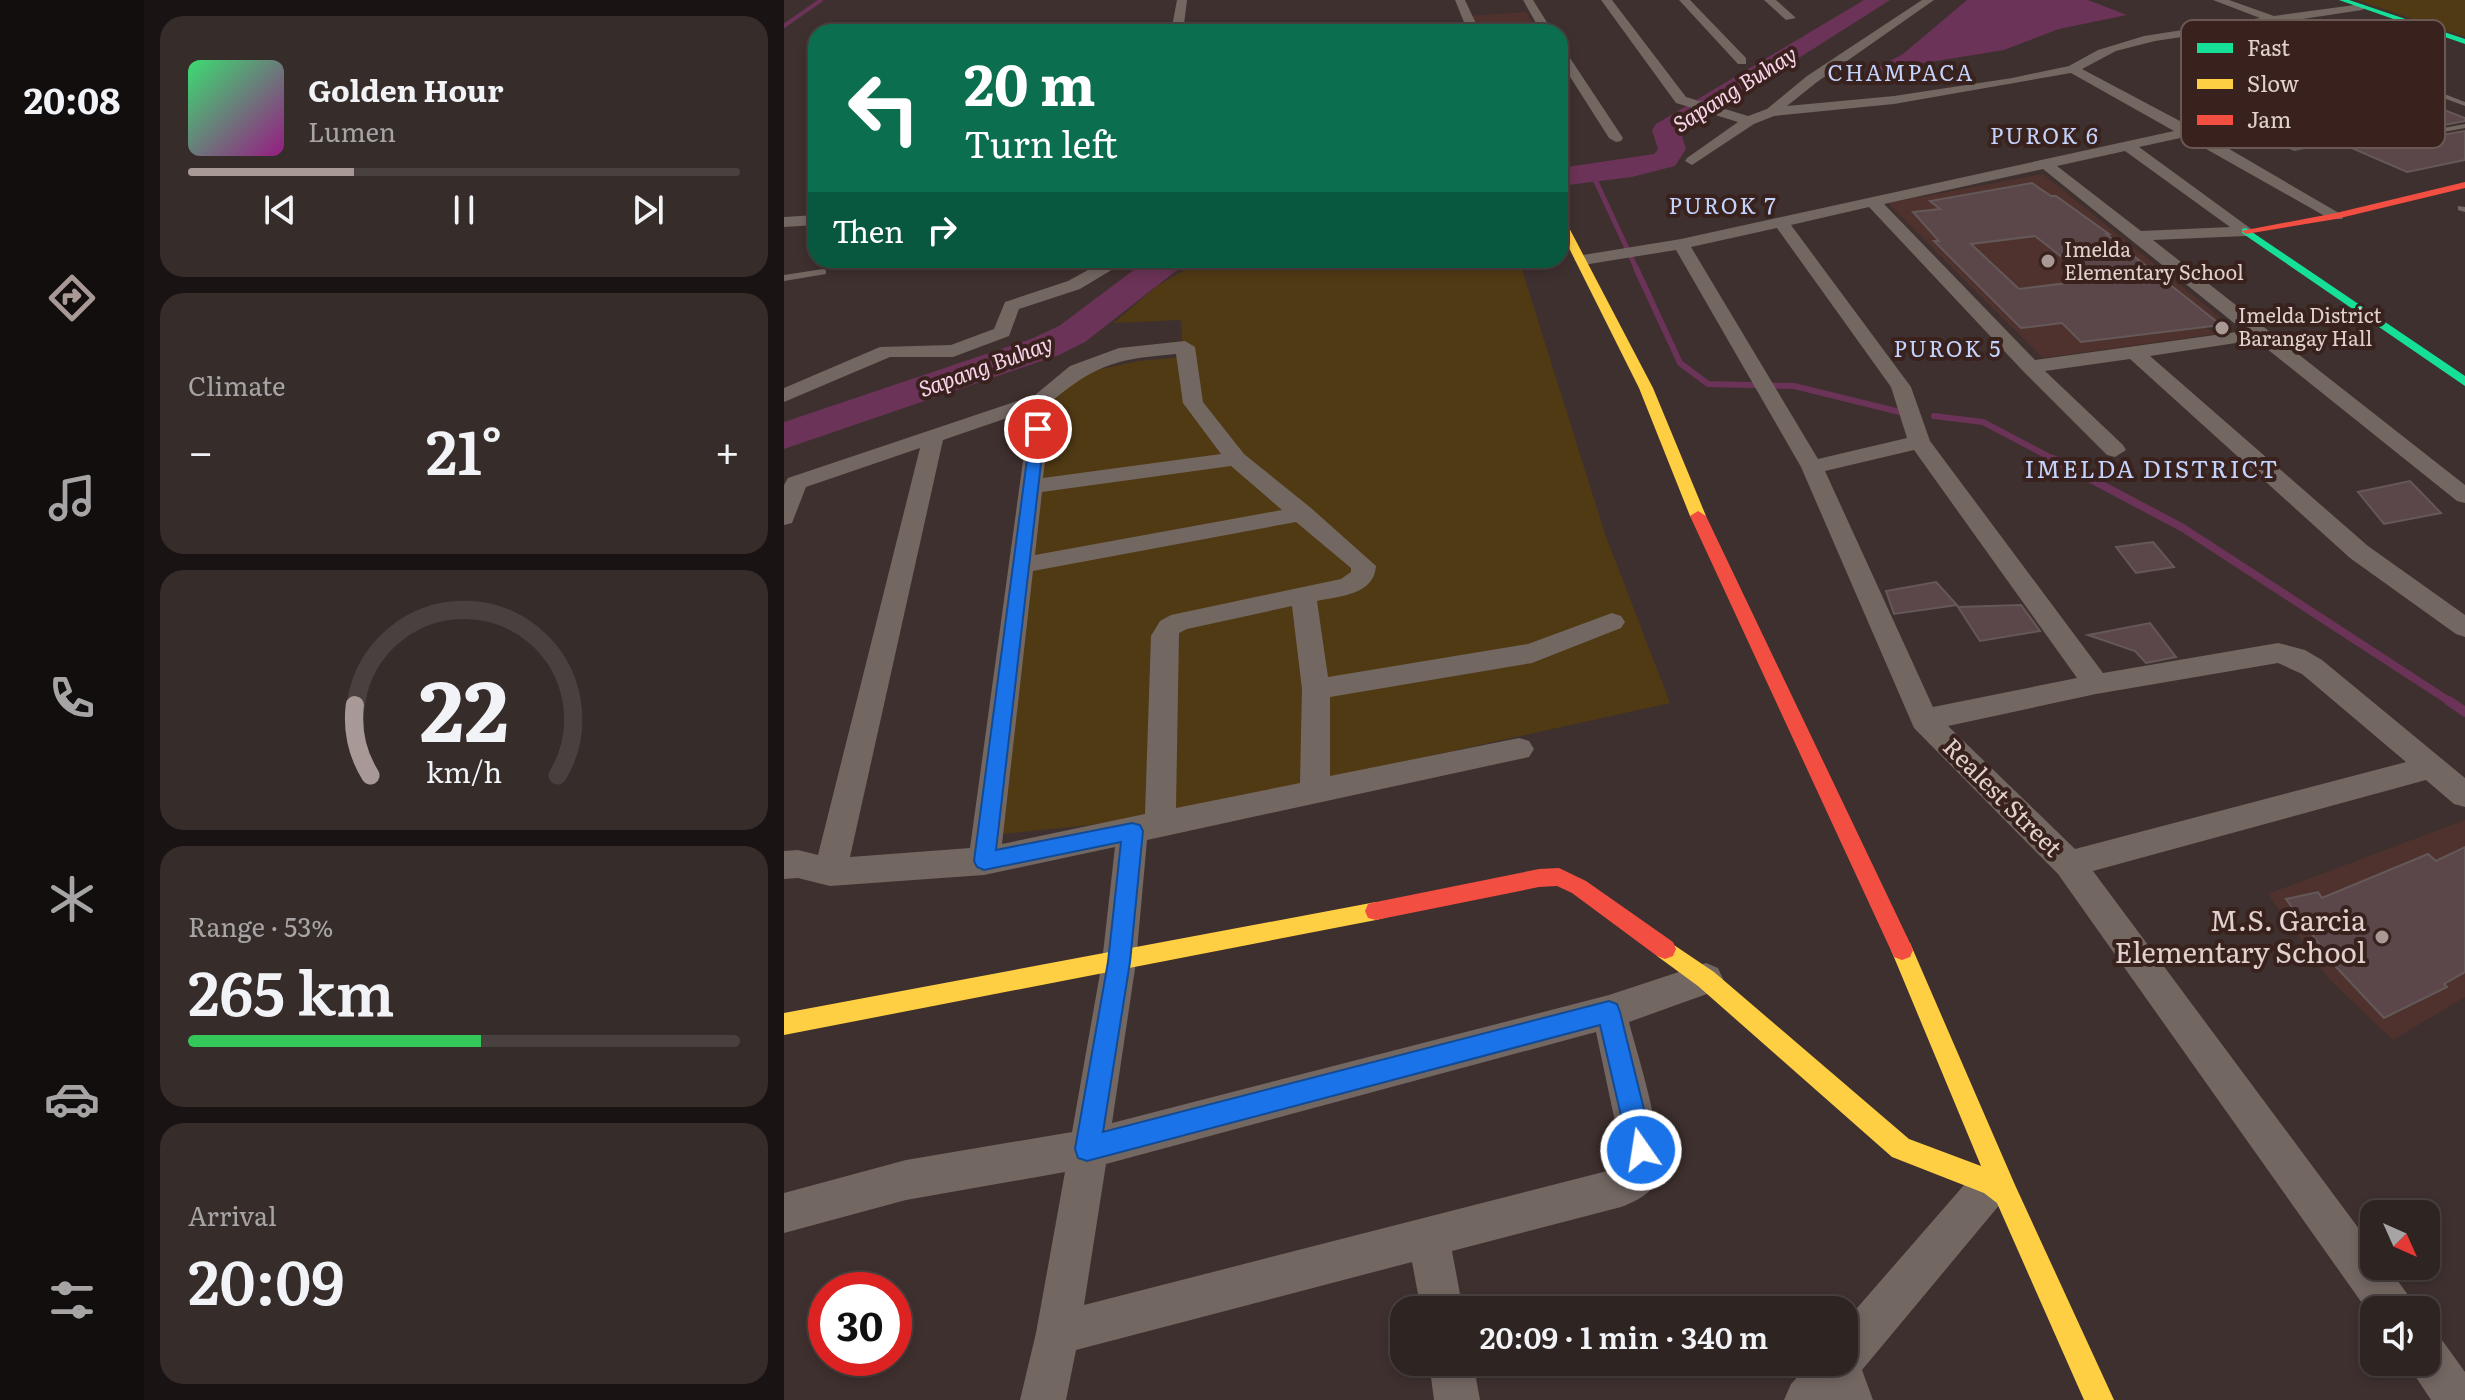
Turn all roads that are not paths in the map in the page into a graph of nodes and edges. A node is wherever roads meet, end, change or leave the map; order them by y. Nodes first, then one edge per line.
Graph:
1 (1182, 0) edge
2 (1460, 0) edge
3 (1528, 0) edge
4 (1606, 0) edge
5 (1684, 0) edge
6 (1769, 0) edge
7 (1929, 0) edge
8 (2218, 0) edge
9 (2342, 0) edge
10 (2362, 7) junction
11 (1790, 18) dead end
12 (2276, 20) joint
13 (2400, 20) edge
14 (1178, 24) edge
15 (1470, 24) edge
16 (1542, 24) edge
17 (2181, 34) edge
18 (2445, 35) edge
19 (2465, 42) edge
20 (1742, 61) dead end
21 (1568, 64) edge
22 (2073, 69) junction
23 (2445, 96) edge
24 (2465, 104) edge
25 (1772, 112) junction
26 (1749, 121) junction
27 (2465, 126) edge
28 (2181, 127) edge
29 (2445, 130) edge
30 (2181, 134) edge
31 (1616, 138) dead end
32 (2129, 147) junction
33 (2218, 148) edge
34 (1692, 161) dead end
35 (2047, 165) junction
36 (2465, 185) edge
37 (1872, 201) junction
38 (2336, 216) junction
39 (808, 220) edge
40 (784, 222) edge
41 (1781, 222) junction
42 (2246, 231) junction
43 (1568, 234) edge
44 (2138, 236) junction
45 (1681, 244) junction
46 (1583, 260) junction
47 (1105, 268) edge
48 (823, 272) dead end
49 (784, 278) edge
50 (2260, 334) junction
51 (2135, 353) junction
52 (2030, 367) junction
53 (2465, 382) edge
54 (784, 396) edge
55 (1042, 399) junction
56 (933, 438) junction
57 (1919, 442) junction
58 (2115, 450) dead end
59 (1236, 459) junction
60 (1812, 467) junction
61 (1031, 487) junction
62 (2465, 496) edge
63 (1303, 513) junction
64 (784, 518) edge
65 (1022, 565) junction
66 (1303, 594) junction
67 (1612, 622) dead end
68 (2465, 628) edge
69 (2096, 684) junction
70 (1316, 689) junction
71 (1924, 720) junction
72 (1519, 749) dead end
73 (2431, 767) junction
74 (1315, 792) junction
75 (2465, 795) edge
76 (1146, 828) junction
77 (984, 861) junction
78 (2069, 864) junction
79 (784, 865) edge
80 (830, 872) junction
81 (1119, 962) junction
82 (1706, 979) junction
83 (1609, 1012) junction
84 (784, 1024) edge
85 (1087, 1149) junction
86 (1999, 1188) junction
87 (784, 1213) edge
88 (1429, 1238) junction
89 (1439, 1296) edge
90 (2383, 1296) edge
91 (1058, 1333) junction
92 (1858, 1353) edge
93 (2440, 1375) edge
94 (1453, 1376) edge
95 (1837, 1376) edge
96 (1043, 1400) edge
97 (1457, 1400) edge
98 (1807, 1400) edge
99 (2099, 1400) edge
100 (2458, 1400) edge

1 - 14 street
2 - 15 street
3 - 16 street
4 - 26 street
5 - 20 street
6 - 11 street
7 - 25 street
8 - 12 street
9 - 10 street
10 - 12 street
10 - 13 street
17 - 22 street
18 - 19 street
21 - 31 street
22 - 25 street
22 - 28 street
23 - 24 lane
25 - 26 street
26 - 34 street
27 - 29 lane
30 - 32 street
32 - 35 street
32 - 42 street
33 - 38 street
35 - 37 street
35 - 44 street
36 - 38 street
37 - 41 street
37 - 52 street
38 - 42 street
39 - 40 street
41 - 45 street
41 - 57 street
42 - 44 street
42 - 53 street
43 - 46 street
44 - 50 street
45 - 46 street
45 - 60 street, Realest Street
46 - 86 street
47 - 54 street
48 - 49 lane
50 - 51 street
50 - 62 street
51 - 52 street
51 - 68 street
52 - 58 street
55 - 56 street
55 - 59 street
55 - 61 street
56 - 64 street
56 - 80 street
57 - 60 street
57 - 69 street
59 - 61 street
59 - 63 street
60 - 71 street, Realest Street
61 - 65 street
63 - 65 street
63 - 66 street
65 - 77 street
66 - 70 street
66 - 76 street
67 - 70 street
69 - 71 street
69 - 73 street
70 - 74 street
71 - 78 street, Realest Street
72 - 74 street
73 - 75 street
73 - 78 street
74 - 76 street
76 - 77 street
76 - 81 street
77 - 80 street
78 - 90 street, Realest Street
79 - 80 street
81 - 82 street
81 - 84 street
81 - 85 street
82 - 83 street
82 - 86 street
83 - 85 street
83 - 88 street
85 - 87 street
85 - 91 street
86 - 92 street
86 - 99 street
88 - 89 street
88 - 91 street
91 - 96 street
93 - 100 street
94 - 97 street
95 - 98 street

